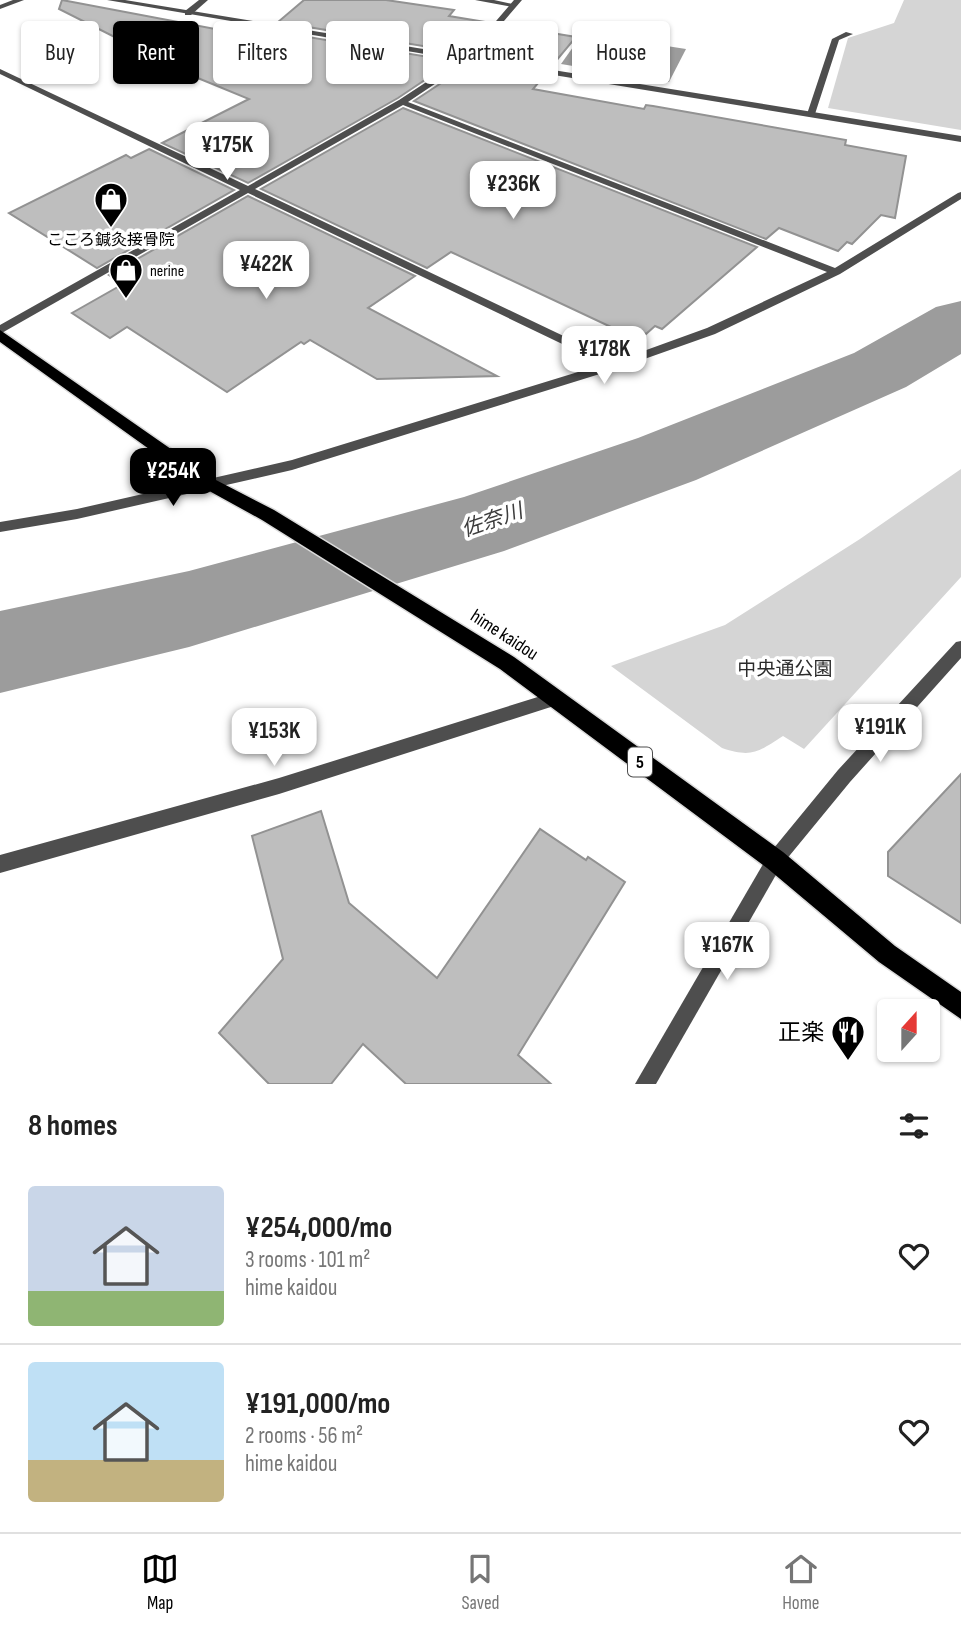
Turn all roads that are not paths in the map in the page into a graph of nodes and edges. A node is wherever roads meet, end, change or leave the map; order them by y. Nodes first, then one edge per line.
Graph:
1 (20, 0) edge
2 (111, 0) edge
3 (204, 0) edge
4 (480, 0) edge
5 (515, 3) edge
6 (0, 7) edge
7 (188, 13) junction
8 (500, 21) edge
9 (849, 34) dead end
10 (423, 51) edge
11 (0, 71) edge
12 (558, 73) edge
13 (429, 84) edge
14 (402, 102) junction
15 (811, 114) junction
16 (961, 139) edge
17 (246, 188) junction
18 (961, 195) edge
19 (836, 272) junction
20 (0, 330) edge
21 (0, 335) edge
22 (615, 366) junction
23 (208, 483) junction
24 (0, 527) edge
25 (961, 647) edge
26 (557, 698) junction
27 (775, 860) junction
28 (0, 864) edge
29 (961, 1007) edge
30 (645, 1084) edge

1 - 6 street
2 - 7 street
3 - 7 street
4 - 5 street
5 - 8 street
7 - 10 street
9 - 15 street
11 - 17 street
12 - 15 street
13 - 14 street
14 - 17 street
14 - 19 street
15 - 16 street
17 - 20 street
17 - 22 street
18 - 19 street
19 - 22 street
21 - 23 main road, hime kaidou / 5
22 - 23 street
23 - 24 street
23 - 26 main road, hime kaidou / 5
25 - 27 street
26 - 27 main road, hime kaidou / 5
26 - 28 street
27 - 29 main road, hime kaidou / 5
27 - 30 street

